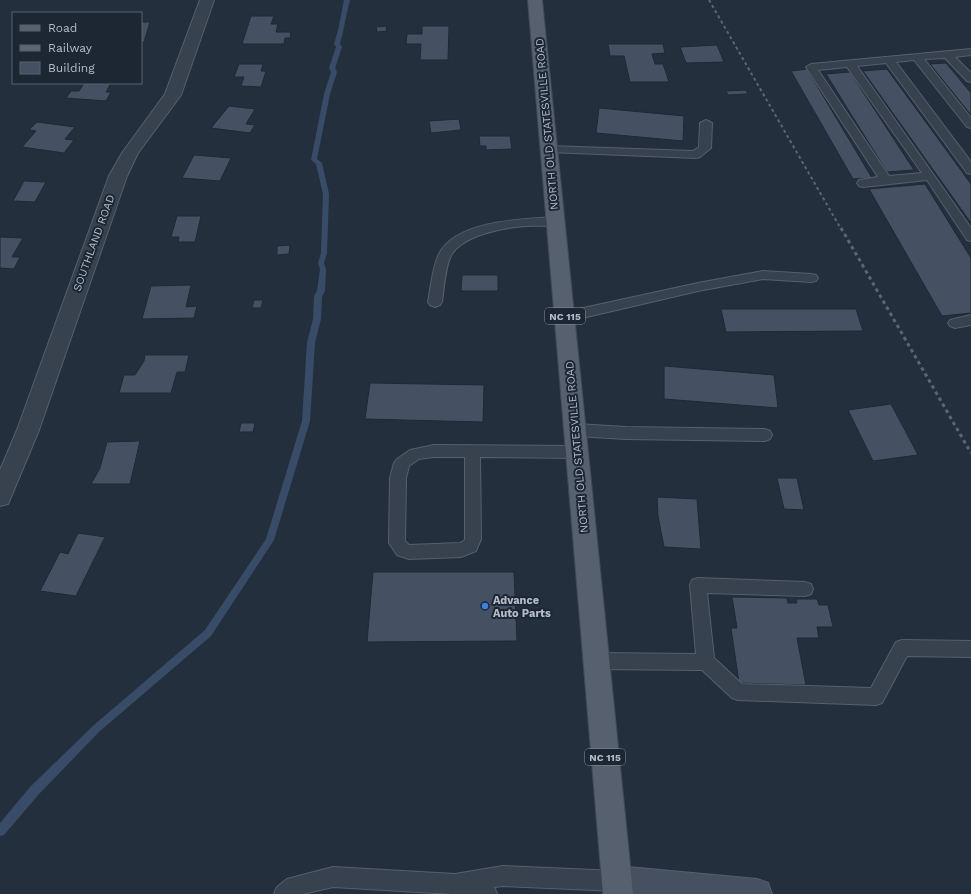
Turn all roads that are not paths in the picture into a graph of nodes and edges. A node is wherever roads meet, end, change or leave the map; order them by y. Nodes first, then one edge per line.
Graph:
1 (207, 0) edge
2 (536, 0) edge
3 (971, 52) edge
4 (947, 54) junction
5 (917, 57) junction
6 (889, 60) junction
7 (850, 63) junction
8 (971, 79) edge
9 (706, 123) dead end
10 (971, 125) edge
11 (549, 149) junction
12 (971, 170) edge
13 (930, 176) junction
14 (886, 180) junction
15 (863, 183) dead end
16 (556, 221) junction
17 (971, 237) edge
18 (811, 278) dead end
19 (435, 302) dead end
20 (565, 317) junction
21 (971, 320) edge
22 (955, 323) dead end
23 (765, 435) dead end
24 (577, 441) junction
25 (472, 451) junction
26 (0, 497) edge
27 (805, 589) dead end
28 (971, 649) edge
29 (597, 661) junction
30 (706, 662) junction
31 (453, 884) junction
32 (618, 888) edge
33 (284, 894) edge
34 (488, 894) edge
35 (757, 894) edge

1 - 26 street, SOUTHLAND ROAD
2 - 11 main road, NORTH OLD STATESVILLE ROAD / NC 115
3 - 4 lane
4 - 5 lane
4 - 8 lane
5 - 6 lane
5 - 10 lane
6 - 7 lane
6 - 12 lane
7 - 13 lane
7 - 14 lane
9 - 11 lane
11 - 16 main road, NORTH OLD STATESVILLE ROAD / NC 115
13 - 14 lane
13 - 17 lane
14 - 15 lane
16 - 19 lane
16 - 20 main road, NORTH OLD STATESVILLE ROAD / NC 115
18 - 20 lane
20 - 24 main road, NORTH OLD STATESVILLE ROAD / NC 115
21 - 22 lane
23 - 24 lane
24 - 25 lane
24 - 29 main road, NORTH OLD STATESVILLE ROAD / NC 115
25 - 25 lane
27 - 30 lane
28 - 30 lane
29 - 30 lane
29 - 32 main road, NORTH OLD STATESVILLE ROAD / NC 115
31 - 32 lane
31 - 33 lane
31 - 34 lane
32 - 35 main road

